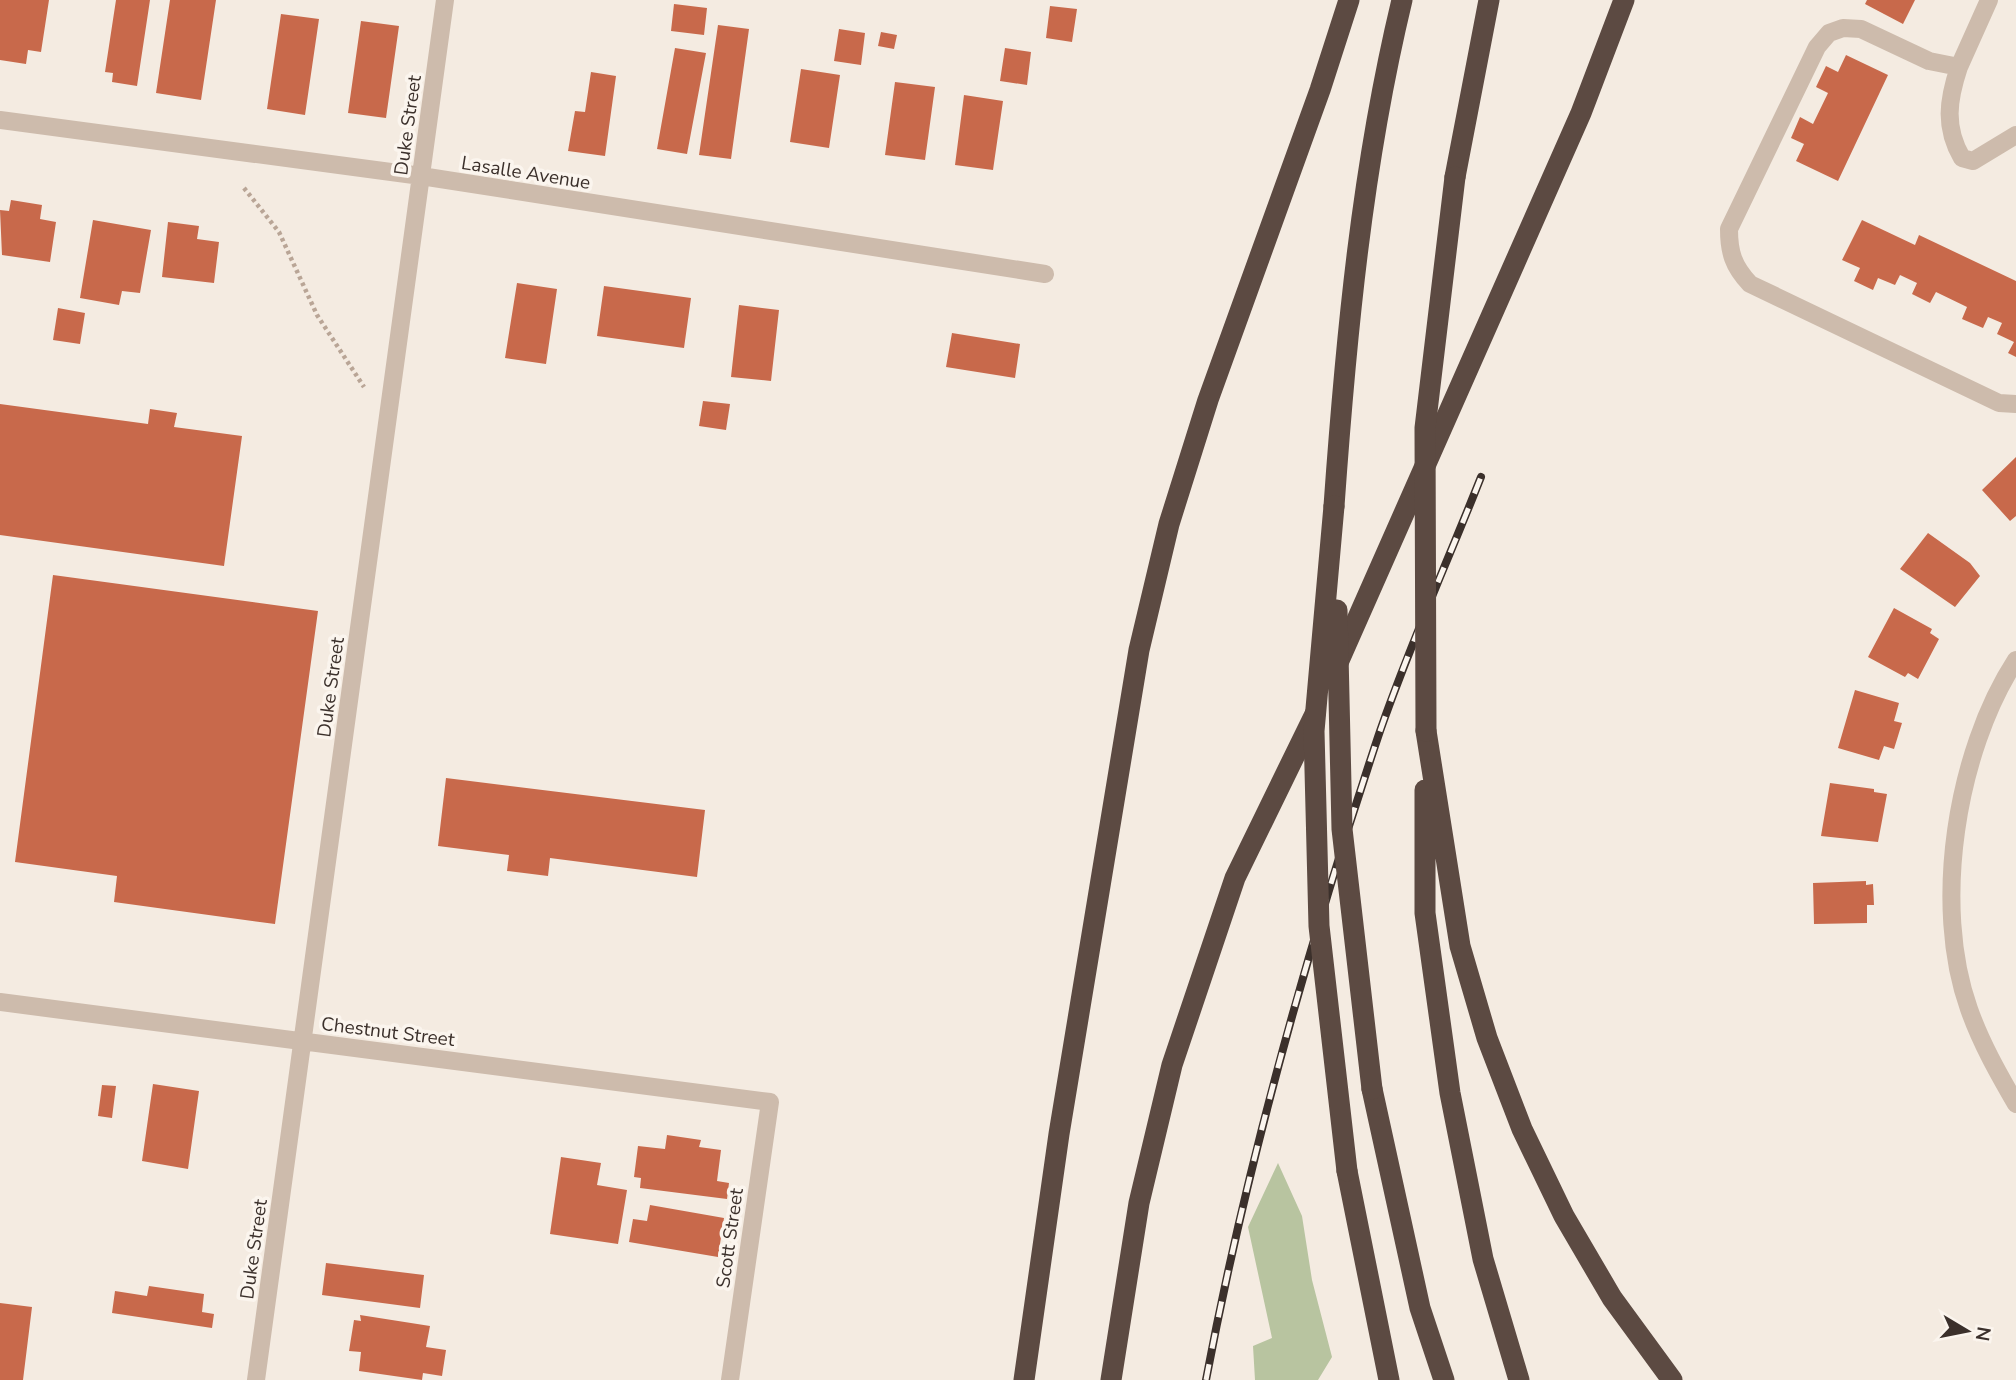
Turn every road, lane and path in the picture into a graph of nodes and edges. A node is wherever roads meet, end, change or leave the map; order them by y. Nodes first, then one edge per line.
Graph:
1 (446, 0) edge
2 (1349, 0) edge
3 (1402, 0) edge
4 (1489, 0) edge
5 (1623, 0) edge
6 (1989, 0) edge
7 (1959, 67) junction
8 (0, 120) edge
9 (2016, 135) edge
10 (421, 176) junction
11 (244, 188) dead end
12 (1045, 274) dead end
13 (369, 396) dead end
14 (2016, 404) edge
15 (1334, 506) junction
16 (2016, 660) edge
17 (1426, 731) junction
18 (0, 1002) edge
19 (303, 1041) junction
20 (770, 1102) joint
21 (2016, 1104) edge
22 (256, 1380) edge
23 (730, 1380) edge
24 (1024, 1380) edge
25 (1111, 1380) edge
26 (1389, 1380) edge
27 (1444, 1380) edge
28 (1519, 1380) edge
29 (1672, 1380) edge

1 - 10 street, Duke Street
2 - 24 highway
3 - 15 highway
4 - 17 highway, bridge
5 - 25 highway
6 - 7 street
7 - 9 street
7 - 14 street
8 - 10 street, Lasalle Avenue
10 - 12 street, Lasalle Avenue
10 - 19 street, Duke Street
11 - 13 path
15 - 26 highway, bridge
15 - 27 highway, bridge
16 - 21 street
17 - 28 highway
17 - 29 highway
18 - 19 street, Chestnut Street
19 - 20 street, Chestnut Street
19 - 22 street, Duke Street
20 - 23 street, Scott Street

